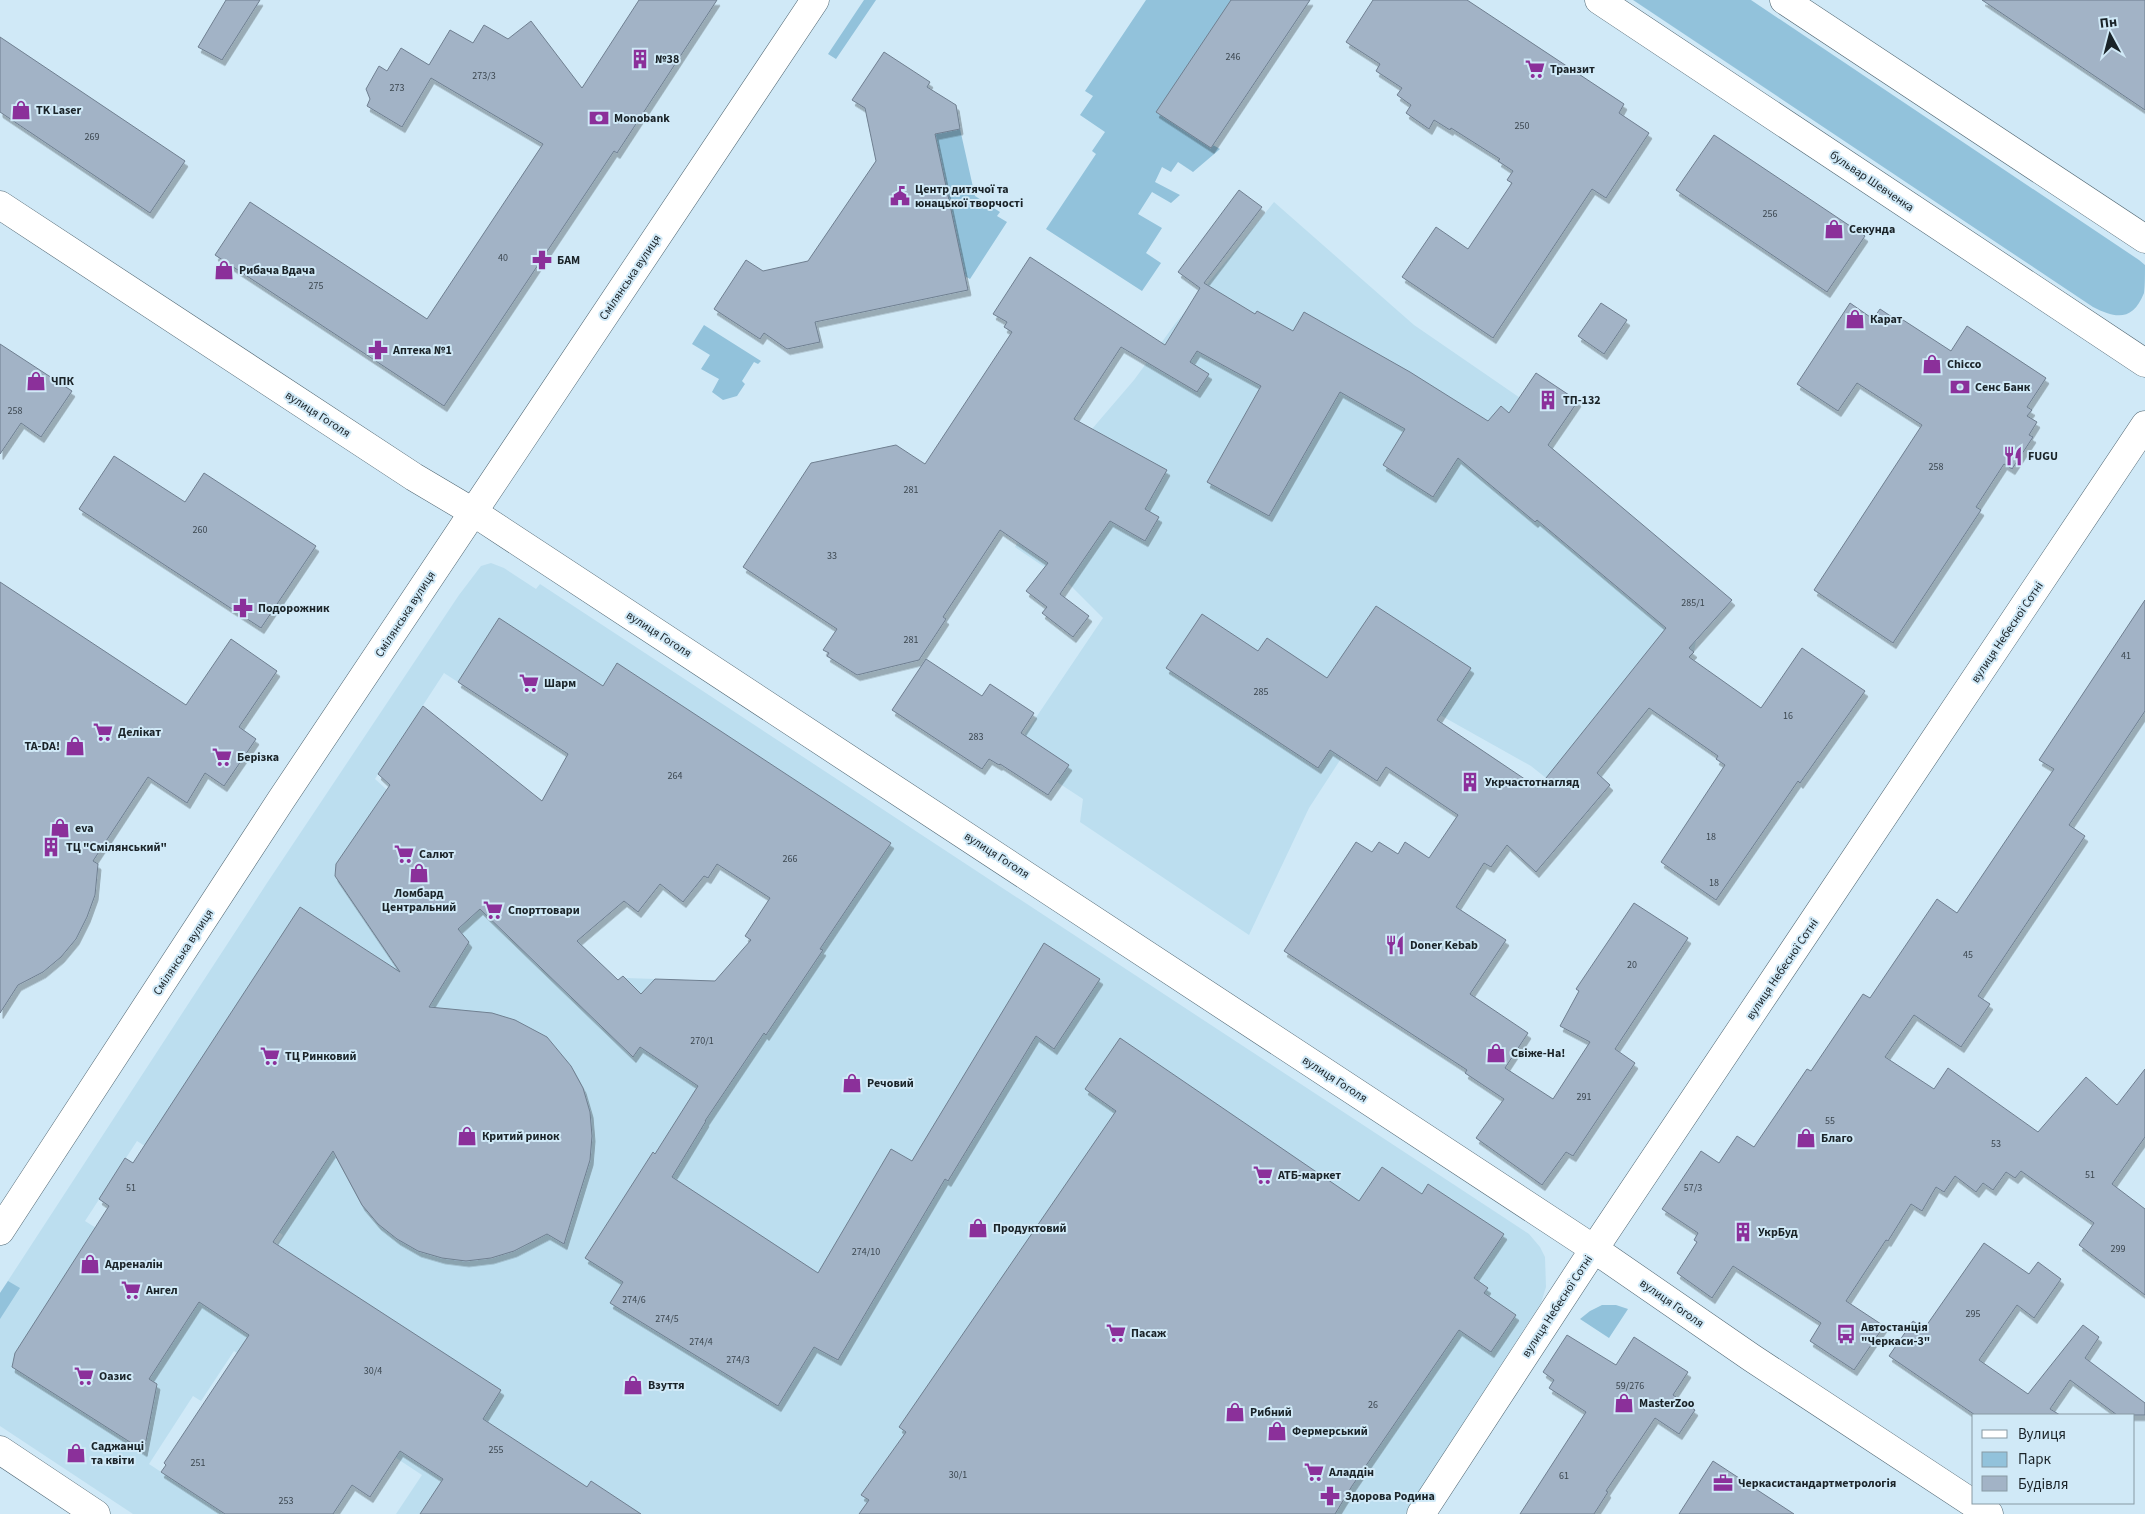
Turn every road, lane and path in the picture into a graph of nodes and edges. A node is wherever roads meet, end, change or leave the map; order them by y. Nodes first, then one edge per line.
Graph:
1 (815, 0) edge
2 (1599, 0) edge
3 (1784, 0) edge
4 (0, 205) edge
5 (2145, 239) edge
6 (2145, 362) edge
7 (2145, 425) edge
8 (473, 512) junction
9 (0, 1231) edge
10 (1594, 1249) junction
11 (0, 1450) edge
12 (1972, 1502) edge
13 (1975, 1504) edge
14 (96, 1514) edge
15 (1421, 1514) edge
16 (1990, 1514) edge

1 - 8 street, Смілянська вулиця
2 - 6 street, бульвар Шевченка
3 - 5 street
4 - 8 street, вулиця Гоголя
7 - 10 street, вулиця Небесної Сотні
8 - 9 street, Смілянська вулиця
8 - 10 street, вулиця Гоголя
10 - 12 street, вулиця Гоголя
10 - 15 street, вулиця Небесної Сотні
11 - 14 street
13 - 16 street, вулиця Гоголя

